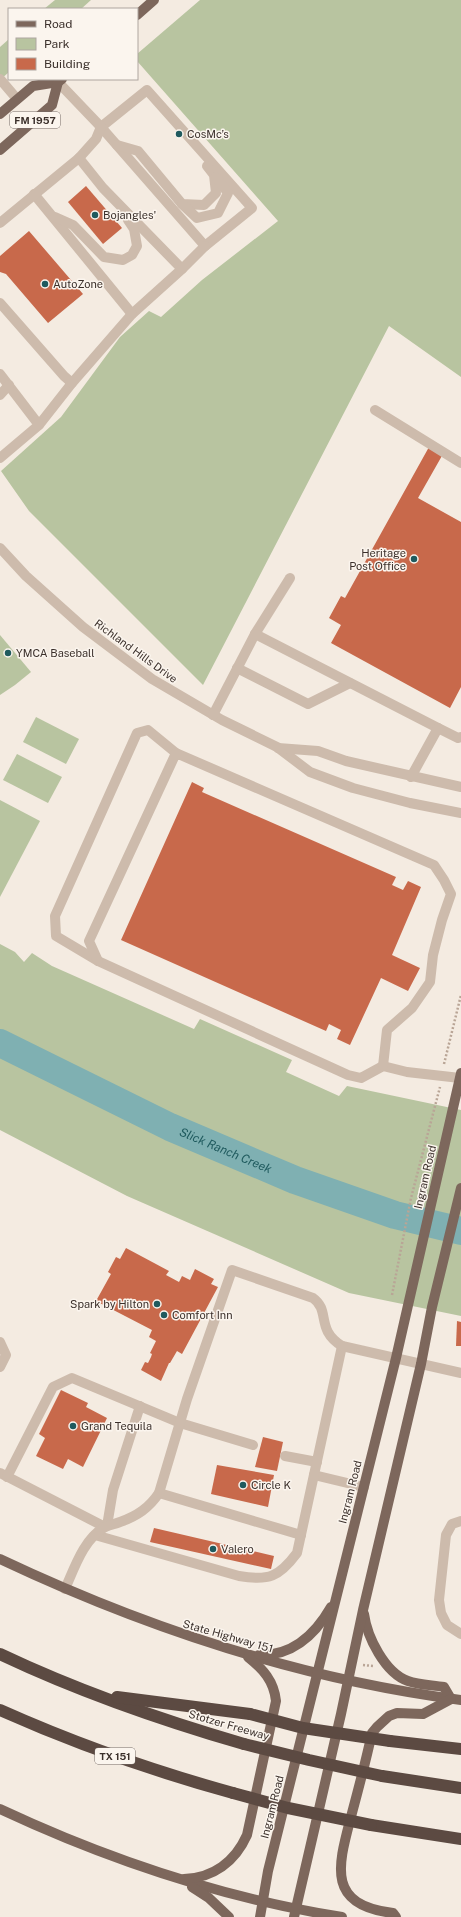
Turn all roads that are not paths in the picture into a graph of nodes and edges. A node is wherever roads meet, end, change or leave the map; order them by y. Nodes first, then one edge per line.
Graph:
1 (154, 0) edge
2 (138, 13) edge
3 (0, 79) edge
4 (60, 81) edge
5 (17, 99) junction
6 (158, 104) junction
7 (0, 114) edge
8 (101, 127) junction
9 (117, 145) junction
10 (0, 150) edge
11 (79, 158) junction
12 (214, 175) junction
13 (103, 188) junction
14 (34, 194) junction
15 (182, 204) junction
16 (53, 216) junction
17 (0, 223) edge
18 (206, 246) junction
19 (182, 269) junction
20 (0, 303) edge
21 (132, 314) junction
22 (0, 374) edge
23 (72, 383) junction
24 (9, 385) junction
25 (0, 395) edge
26 (375, 410) dead end
27 (39, 425) junction
28 (0, 458) edge
29 (461, 463) edge
30 (0, 548) edge
31 (290, 578) dead end
32 (255, 634) junction
33 (237, 668) junction
34 (350, 683) junction
35 (213, 715) junction
36 (438, 728) junction
37 (461, 737) edge
38 (277, 747) junction
39 (176, 753) junction
40 (411, 777) junction
41 (461, 787) edge
42 (461, 813) edge
43 (98, 961) junction
44 (383, 1066) junction
45 (461, 1077) edge
46 (461, 1188) edge
47 (0, 1342) edge
48 (342, 1346) junction
49 (396, 1358) junction
50 (421, 1364) junction
51 (0, 1367) edge
52 (461, 1373) edge
53 (140, 1406) junction
54 (180, 1423) junction
55 (253, 1445) dead end
56 (285, 1456) dead end
57 (317, 1462) junction
58 (4, 1475) edge
59 (314, 1475) junction
60 (364, 1487) junction
61 (159, 1493) junction
62 (461, 1521) edge
63 (106, 1527) junction
64 (95, 1535) junction
65 (301, 1535) junction
66 (0, 1559) edge
67 (65, 1589) junction
68 (337, 1597) junction
69 (363, 1610) junction
70 (461, 1634) edge
71 (0, 1654) edge
72 (244, 1654) junction
73 (318, 1673) junction
74 (348, 1680) junction
75 (92, 1693) junction
76 (456, 1700) edge
77 (0, 1710) edge
78 (461, 1749) edge
79 (461, 1788) edge
80 (0, 1809) edge
81 (461, 1839) edge
82 (176, 1879) junction
83 (262, 1902) junction
84 (295, 1913) edge
85 (229, 1917) edge
86 (260, 1917) edge
87 (342, 1917) edge
88 (396, 1917) edge

1 - 2 main road
3 - 5 street
4 - 5 main road, FM 1957
4 - 8 street
4 - 10 main road, FM 1957
5 - 7 main road, FM 1957
6 - 8 street
6 - 12 street
6 - 18 street
8 - 9 street
8 - 11 street
9 - 15 street
9 - 18 street
11 - 13 street
11 - 14 street
12 - 15 street
12 - 15 street
13 - 16 street
13 - 19 street
14 - 16 street
14 - 17 street
16 - 21 street
18 - 19 street
19 - 21 street
20 - 23 street
21 - 23 street
22 - 24 street
23 - 27 street
24 - 25 street
24 - 27 street
26 - 29 street
27 - 28 street
30 - 35 street, Richland Hills Drive
31 - 32 street
32 - 33 street
32 - 34 street
33 - 34 street
33 - 35 street
34 - 36 street
35 - 38 street, Richland Hills Drive
36 - 37 street
36 - 40 street
38 - 40 street, Richland Hills Drive
38 - 42 street, Richland Hills Drive
39 - 43 street
39 - 43 street
39 - 44 street
40 - 41 street, Richland Hills Drive
43 - 44 street
44 - 45 street
45 - 49 main road, Ingram Road
46 - 50 main road
47 - 51 street
48 - 49 street
48 - 54 street
48 - 57 street
49 - 50 street
49 - 60 main road, Ingram Road
50 - 52 street
50 - 69 main road
53 - 54 street
53 - 58 street
53 - 63 street
54 - 55 street
54 - 61 street
56 - 57 street
57 - 59 street
58 - 63 street
59 - 60 street
59 - 65 street
60 - 68 main road, Ingram Road
61 - 63 street
61 - 65 street
62 - 70 street
63 - 64 street
64 - 65 street
64 - 67 street
66 - 67 main road, State Highway 151
67 - 72 main road, State Highway 151
68 - 72 main road
68 - 73 main road, Ingram Road
69 - 74 main road
69 - 76 main road
71 - 75 highway, Stotzer Freeway
72 - 73 main road, State Highway 151
72 - 82 main road
73 - 74 main road, State Highway 151
73 - 83 main road, Ingram Road
74 - 76 main road, State Highway 151
74 - 84 main road
75 - 78 highway, bridge
75 - 79 highway, Stotzer Freeway, bridge
76 - 88 main road
77 - 81 highway, TX 151, bridge
80 - 82 main road
82 - 83 main road
82 - 85 main road
83 - 84 main road
83 - 86 main road, Ingram Road
84 - 87 main road

